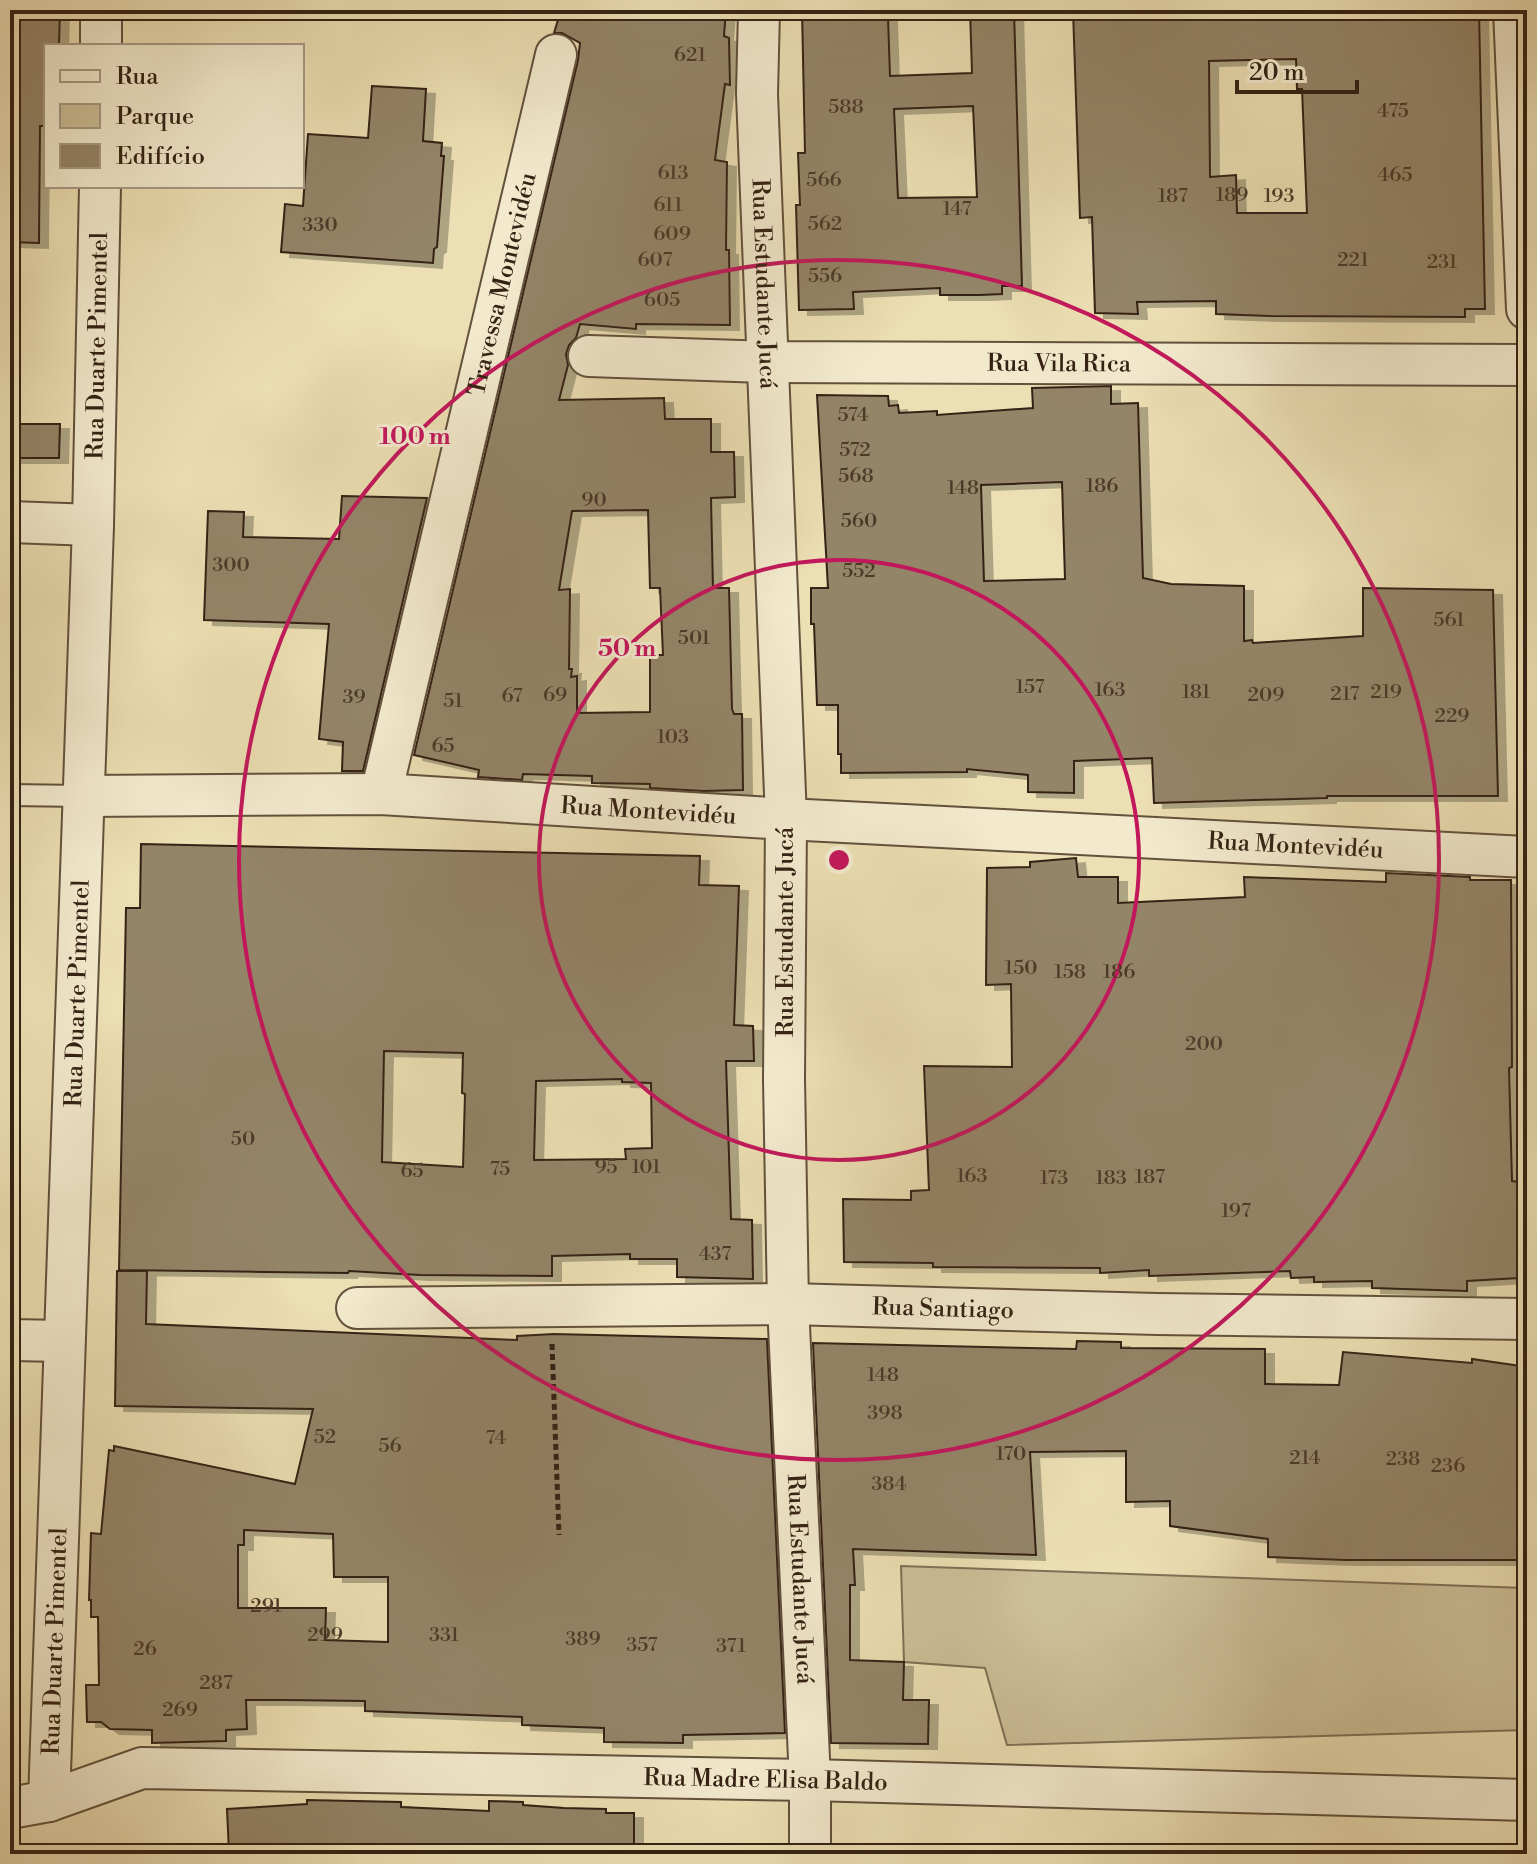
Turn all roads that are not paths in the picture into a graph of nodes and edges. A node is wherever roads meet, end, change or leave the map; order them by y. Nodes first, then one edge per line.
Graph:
1 (101, 10) edge
2 (759, 10) edge
3 (1514, 10) edge
4 (101, 44) edge
5 (556, 55) dead end
6 (100, 188) edge
7 (1527, 309) edge
8 (589, 356) dead end
9 (768, 362) junction
10 (1527, 365) edge
11 (10, 522) edge
12 (93, 525) junction
13 (381, 794) junction
14 (10, 795) edge
15 (83, 796) junction
16 (786, 819) junction
17 (1527, 857) edge
18 (788, 1304) junction
19 (357, 1308) dead end
20 (1527, 1319) edge
21 (10, 1340) edge
22 (64, 1341) junction
23 (810, 1780) junction
24 (1527, 1800) edge
25 (49, 1801) junction
26 (10, 1808) edge
27 (810, 1854) edge

1 - 4 street
2 - 9 street, Rua Estudante Jucá
3 - 7 street
5 - 13 street, Travessa Montevidéu
6 - 12 street, Rua Duarte Pimentel
8 - 9 street, Rua Vila Rica
9 - 10 street, Rua Vila Rica
9 - 16 street, Rua Estudante Jucá
11 - 12 street
12 - 15 street, Rua Duarte Pimentel
13 - 15 street, Rua Montevidéu
13 - 16 street, Rua Montevidéu
14 - 15 lane, Rua Montevidéu
15 - 22 street, Rua Duarte Pimentel
16 - 17 street, Rua Montevidéu
16 - 18 street, Rua Estudante Jucá
18 - 19 street, Rua Santiago
18 - 20 street, Rua Santiago
18 - 23 street, Rua Estudante Jucá
21 - 22 street
22 - 25 street, Rua Duarte Pimentel
23 - 24 street, Rua Madre Elisa Baldo
23 - 25 street, Rua Madre Elisa Baldo
23 - 27 street, Rua Estudante Jucá
25 - 26 street, Rua Madre Elisa Baldo

